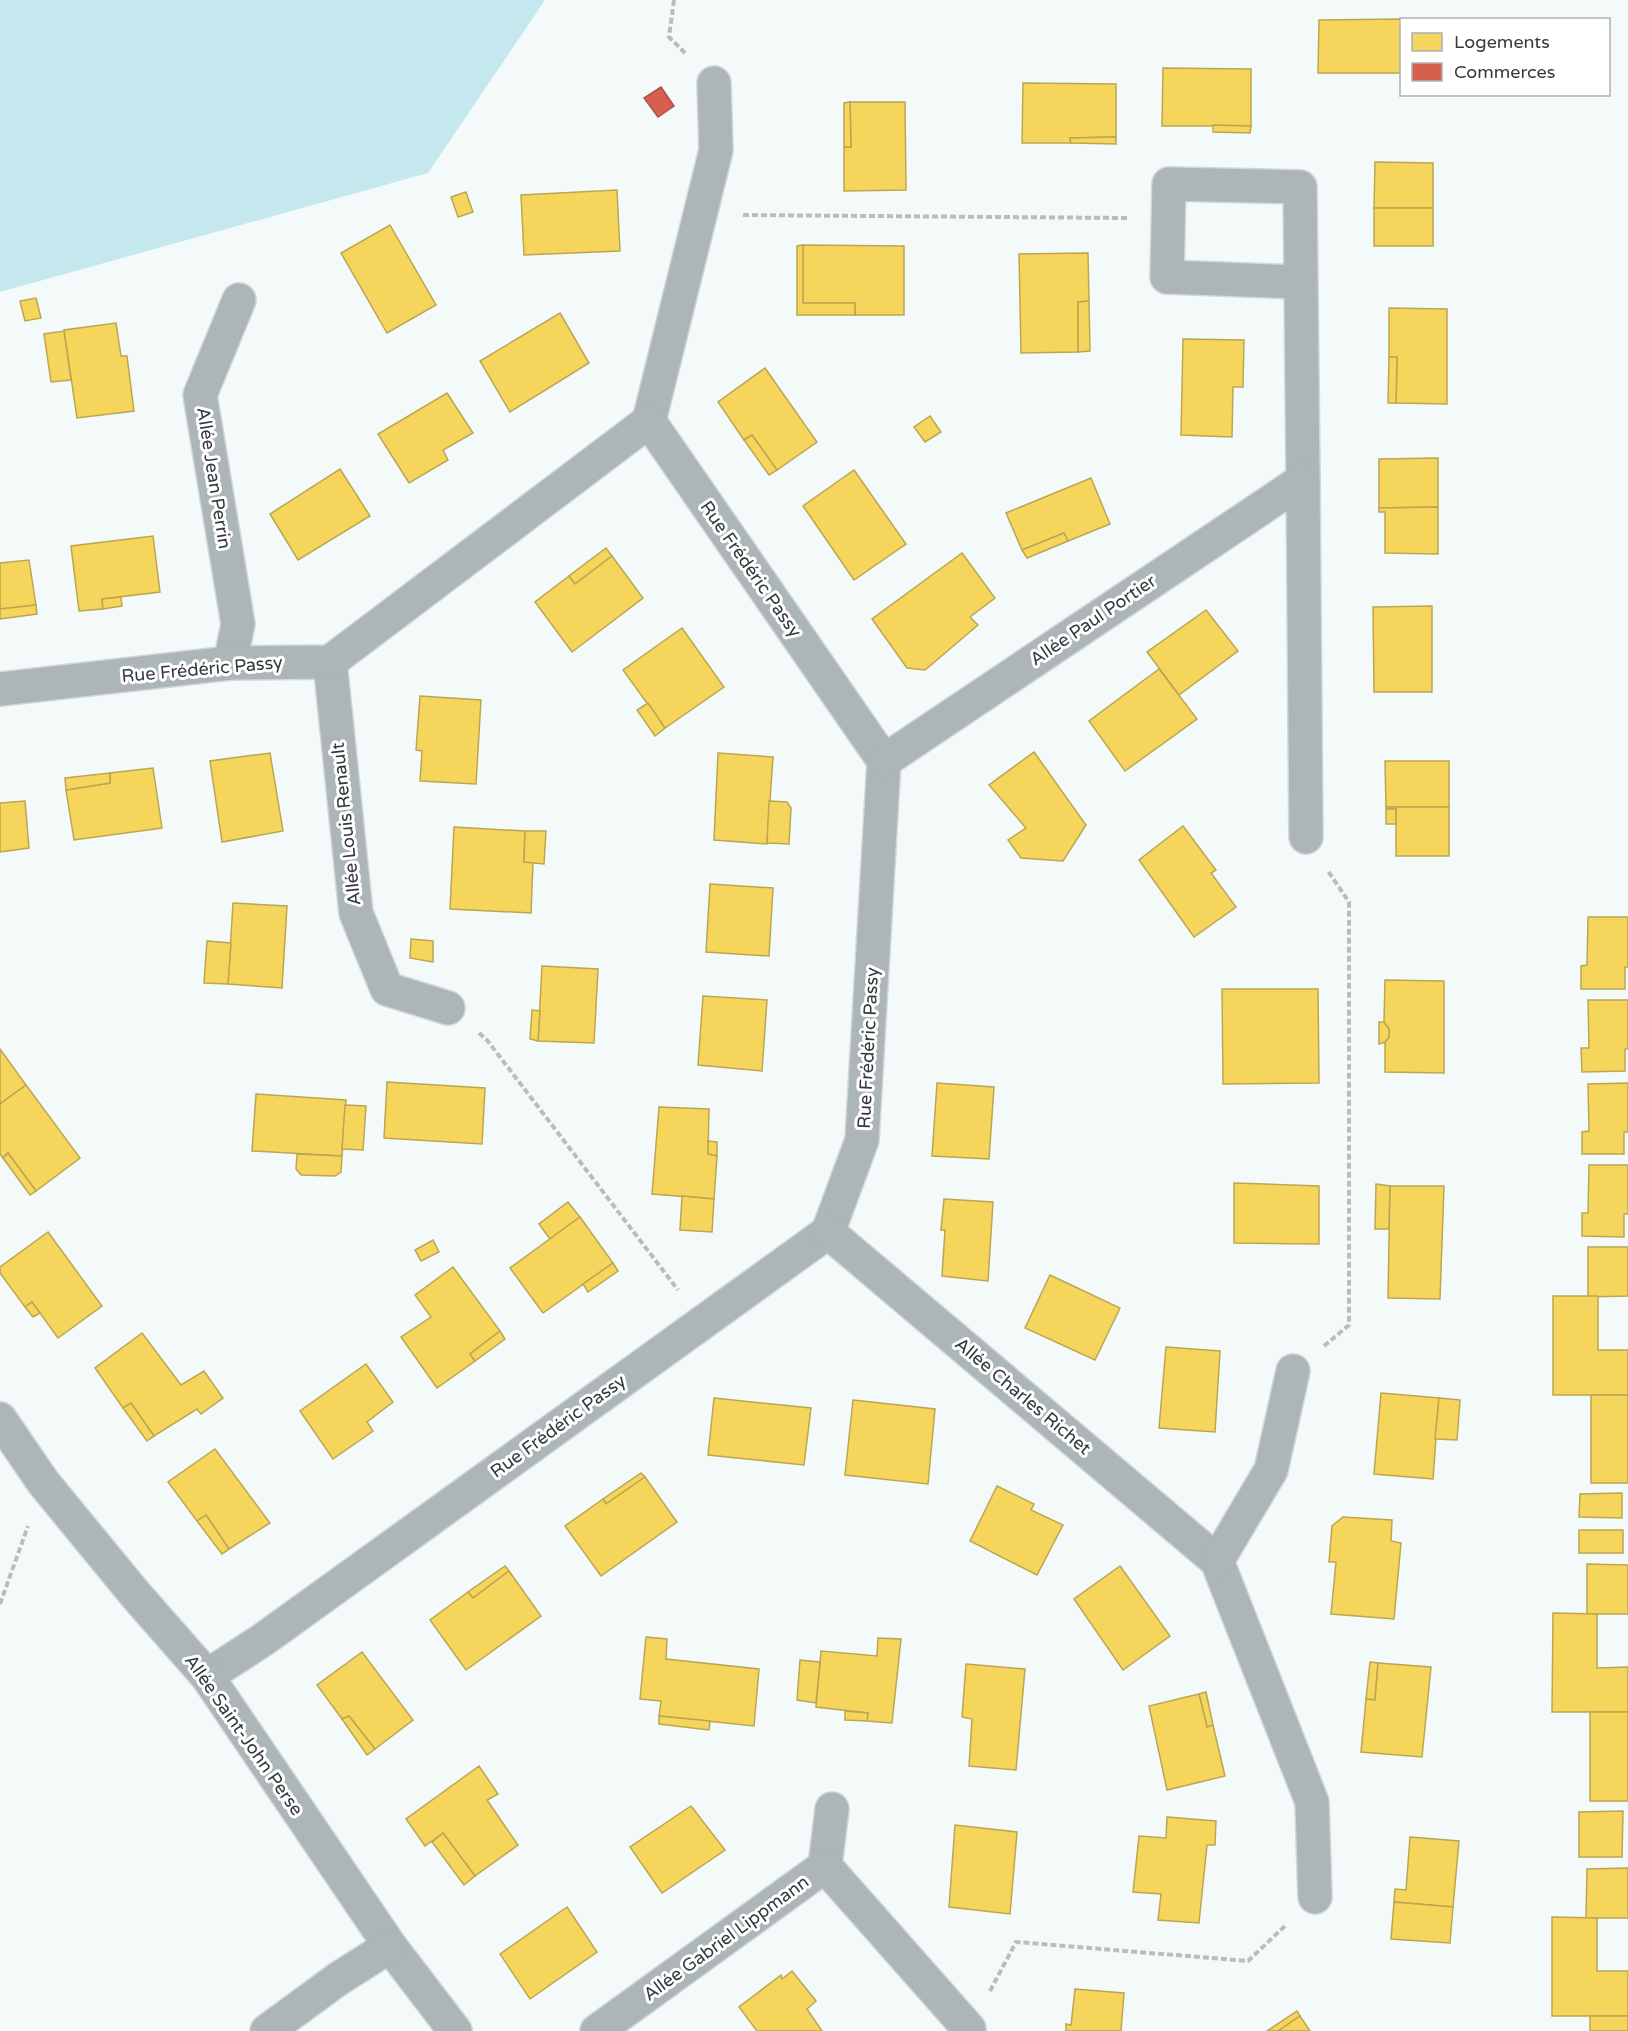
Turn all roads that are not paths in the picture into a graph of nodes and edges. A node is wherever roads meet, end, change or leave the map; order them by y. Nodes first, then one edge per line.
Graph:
1 (714, 83) road end
2 (1299, 282) junction
3 (239, 300) dead end
4 (649, 421) junction
5 (1303, 480) junction
6 (330, 662) junction
7 (230, 663) junction
8 (0, 689) edge
9 (884, 761) junction
10 (1305, 837) road end
11 (448, 1008) road end
12 (828, 1232) junction
13 (1293, 1371) road end
14 (0, 1419) edge
15 (1217, 1561) junction
16 (207, 1676) junction
17 (832, 1809) dead end
18 (825, 1866) junction
19 (1315, 1897) road end
20 (390, 1946) junction
21 (969, 2029) road end
22 (267, 2031) edge
23 (455, 2031) edge
24 (597, 2031) edge

1 - 4 street
2 - 2 street
2 - 5 street
3 - 7 street, Allée Jean Perrin
4 - 6 street
4 - 9 street, Rue Frédéric Passy
5 - 9 street, Allée Paul Portier
5 - 10 street
6 - 7 street, Rue Frédéric Passy
6 - 11 street, Allée Louis Renault
7 - 8 street, Rue Frédéric Passy
9 - 12 street, Rue Frédéric Passy
12 - 15 street, Allée Charles Richet
12 - 16 street, Rue Frédéric Passy
13 - 15 street
14 - 16 street, Allée Saint-John Perse
15 - 19 street, Allée Charles Richet
16 - 20 street, Allée Saint-John Perse
17 - 18 street
18 - 21 street, Allée Gabriel Lippmann
18 - 24 street, Allée Gabriel Lippmann
20 - 22 street
20 - 23 street, Allée Saint-John Perse

